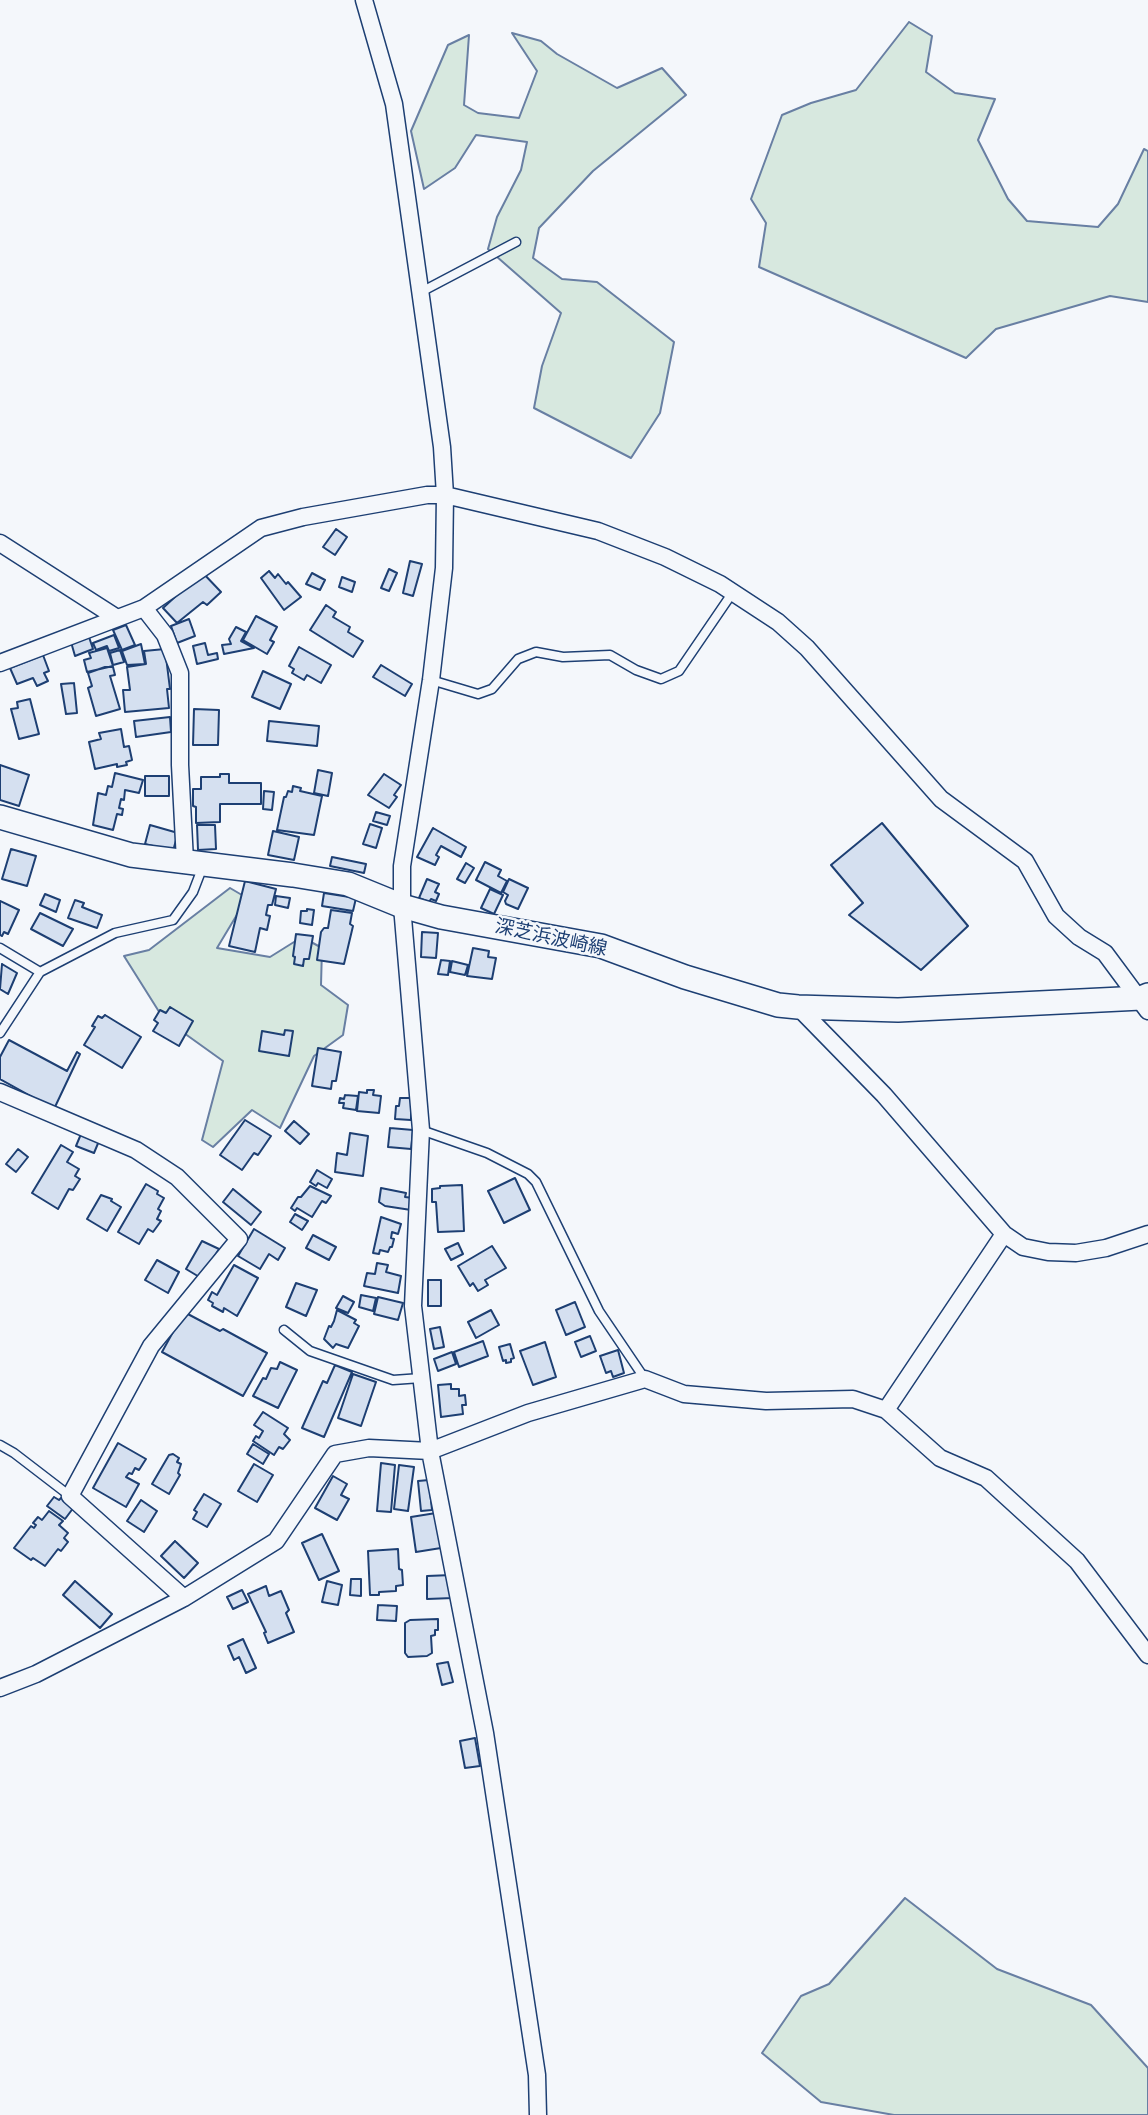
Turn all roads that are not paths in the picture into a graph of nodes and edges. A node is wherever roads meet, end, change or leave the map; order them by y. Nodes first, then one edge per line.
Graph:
1 (364, 0) edge
2 (516, 242) dead end
3 (421, 292) junction
4 (445, 495) junction
5 (0, 543) edge
6 (733, 592) junction
7 (144, 608) junction
8 (117, 618) junction
9 (0, 663) edge
10 (431, 680) junction
11 (0, 817) edge
12 (194, 862) junction
13 (402, 906) junction
14 (0, 948) edge
15 (40, 972) junction
16 (1146, 1001) edge
17 (798, 1007) junction
18 (0, 1032) edge
19 (0, 1092) edge
20 (421, 1130) junction
21 (1004, 1234) junction
22 (1148, 1234) edge
23 (284, 1330) dead end
24 (422, 1378) junction
25 (645, 1379) junction
26 (886, 1410) junction
27 (0, 1445) edge
28 (430, 1451) junction
29 (70, 1496) junction
30 (184, 1598) junction
31 (1148, 1655) edge
32 (0, 1688) edge
33 (538, 2115) edge

1 - 3 street
2 - 3 lane
3 - 4 street
4 - 6 street
4 - 7 street
4 - 10 street
5 - 8 street
6 - 10 lane
6 - 16 street
7 - 8 street
7 - 12 street
8 - 9 street
10 - 13 street
11 - 12 main road, 深芝浜波崎線
12 - 13 main road, 深芝浜波崎線
12 - 15 lane
13 - 17 main road, 深芝浜波崎線
13 - 20 street
14 - 15 lane
15 - 18 lane
16 - 17 main road, 深芝浜波崎線
17 - 21 street
19 - 29 street
20 - 24 street
20 - 25 lane
21 - 22 street
21 - 26 street
23 - 24 lane
24 - 28 street
25 - 26 street
25 - 28 street
26 - 31 street
27 - 29 lane
28 - 30 street
28 - 33 street
29 - 30 street
30 - 32 street

